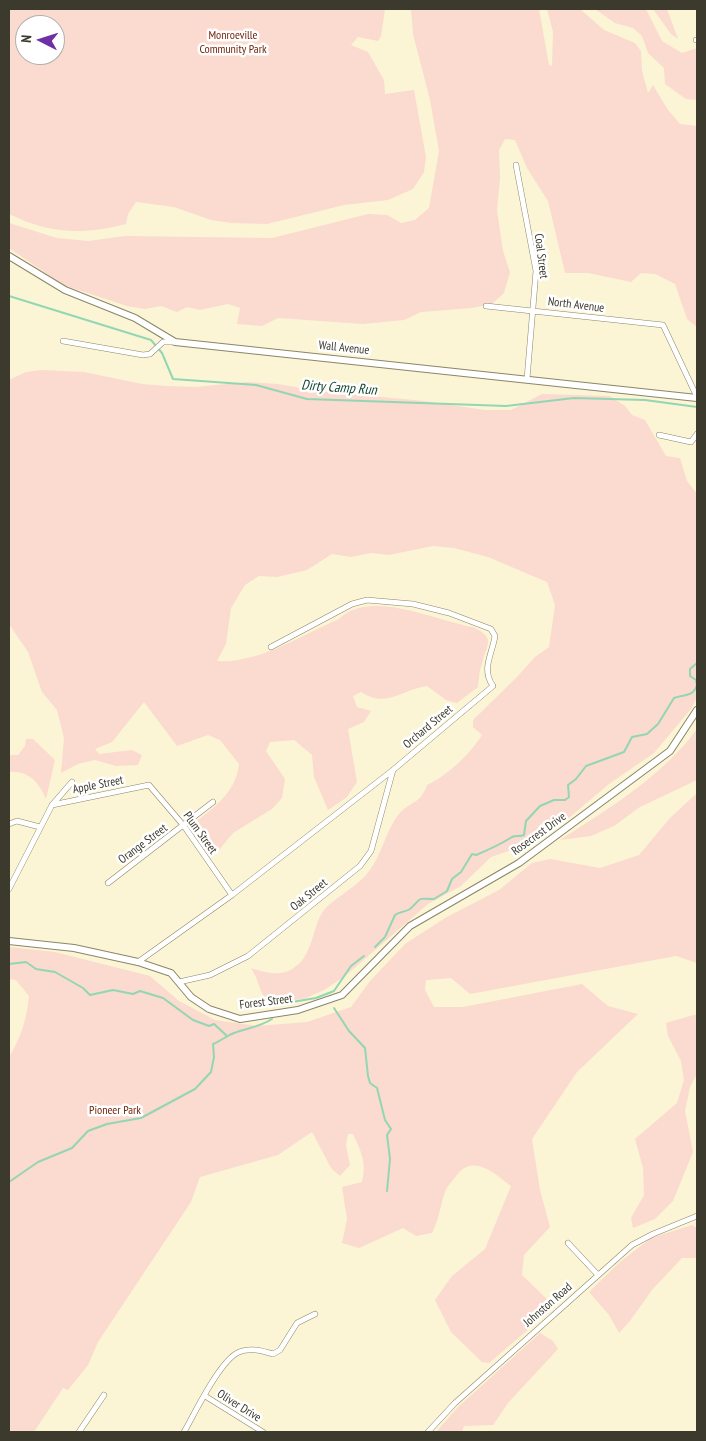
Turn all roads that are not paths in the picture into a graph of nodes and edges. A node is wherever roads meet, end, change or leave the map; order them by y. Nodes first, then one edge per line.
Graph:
1 (516, 165) dead end
2 (9, 256) edge
3 (486, 306) dead end
4 (533, 310) junction
5 (63, 341) dead end
6 (175, 342) junction
7 (527, 379) junction
8 (697, 397) edge
9 (697, 434) edge
10 (659, 435) dead end
11 (271, 647) dead end
12 (697, 710) edge
13 (393, 770) junction
14 (72, 782) dead end
15 (149, 785) joint
16 (213, 802) dead end
17 (52, 805) junction
18 (9, 824) edge
19 (184, 826) junction
20 (40, 827) junction
21 (108, 883) dead end
22 (9, 889) edge
23 (232, 895) junction
24 (9, 941) edge
25 (377, 958) joint
26 (138, 962) junction
27 (178, 982) junction
28 (697, 1216) edge
29 (568, 1242) dead end
30 (598, 1275) junction
31 (315, 1314) dead end
32 (104, 1395) dead end
33 (205, 1396) junction
34 (79, 1432) edge
35 (184, 1432) edge
36 (263, 1432) edge
37 (428, 1432) edge

1 - 4 street, Coal Street
2 - 6 street, Wall Avenue
3 - 4 street, North Avenue
4 - 7 street, Coal Street
4 - 8 street, North Avenue
5 - 6 street
6 - 7 street, Wall Avenue
7 - 8 street, Wall Avenue
9 - 10 street
11 - 13 street, Orchard Street
12 - 25 street, Rosecrest Drive
13 - 23 street, Orchard Street
13 - 27 street, Oak Street
14 - 17 street
15 - 17 street, Apple Street
15 - 19 street, Plum Street
16 - 19 street, Orange Street
17 - 20 street
18 - 20 street
19 - 21 street, Orange Street
19 - 23 street, Plum Street
20 - 22 street
23 - 26 street, Orchard Street
24 - 26 street, Forest Street
25 - 27 street, Forest Street
26 - 27 street, Forest Street
28 - 30 street, Johnston Road
29 - 30 street
30 - 37 street, Johnston Road
31 - 33 street
32 - 34 street
33 - 35 street
33 - 36 street, Oliver Drive

